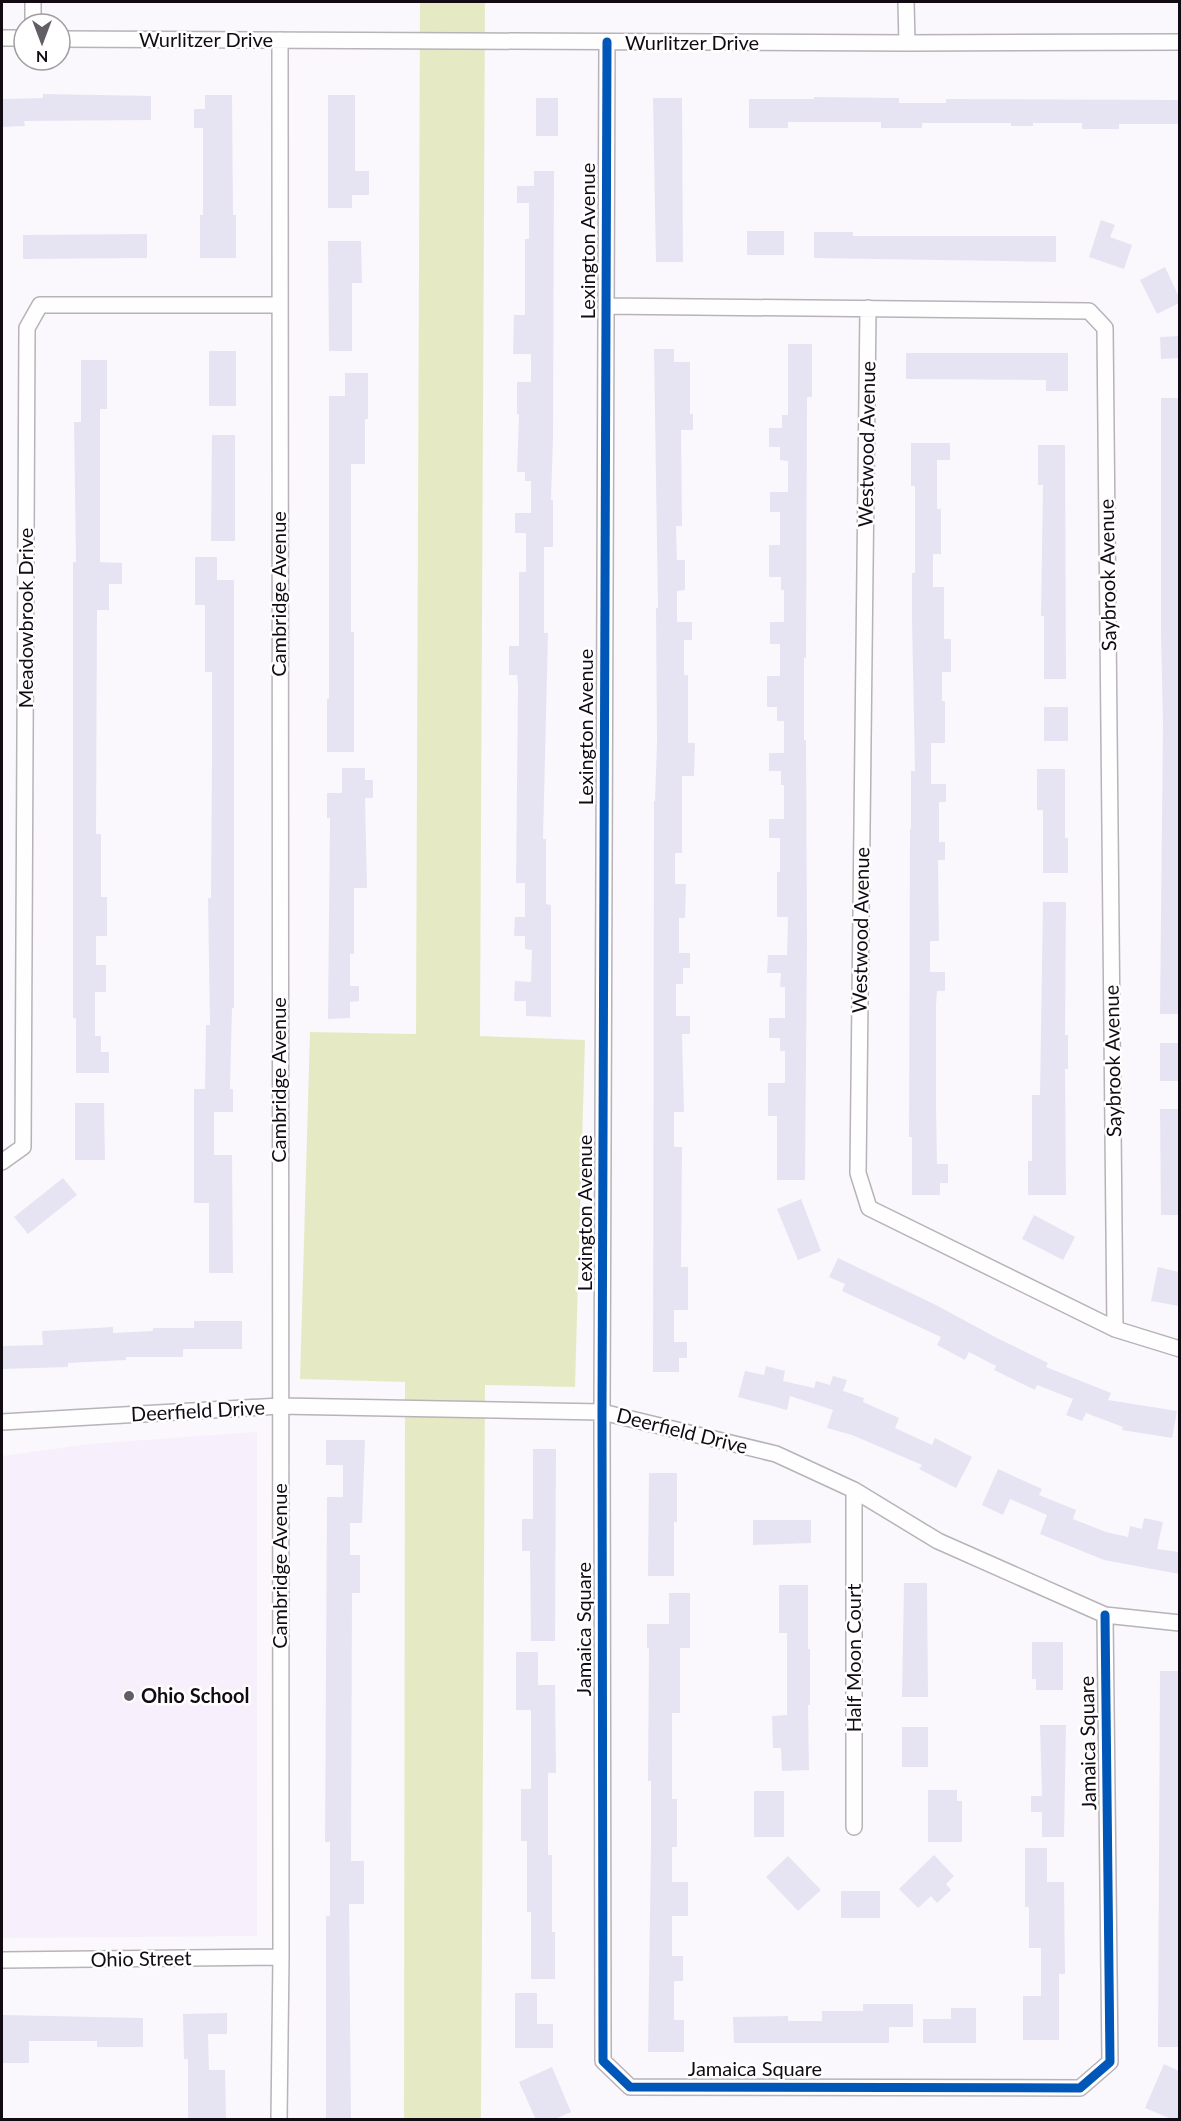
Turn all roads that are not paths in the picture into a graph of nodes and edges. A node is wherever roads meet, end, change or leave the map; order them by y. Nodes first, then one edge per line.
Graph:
1 (906, 2) edge
2 (72, 39) edge
3 (280, 40) junction
4 (608, 42) junction
5 (1179, 42) edge
6 (907, 43) junction
7 (279, 305) junction
8 (606, 306) junction
9 (868, 308) junction
10 (2, 1162) edge
11 (1116, 1329) junction
12 (1179, 1349) edge
13 (280, 1406) junction
14 (602, 1412) junction
15 (2, 1422) edge
16 (854, 1490) junction
17 (1105, 1615) junction
18 (1179, 1623) edge
19 (854, 1827) dead end
20 (281, 1957) junction
21 (2, 1960) edge
22 (279, 2120) edge

1 - 6 street
2 - 3 street, Wurlitzer Drive
3 - 4 street, Wurlitzer Drive
3 - 7 street, Cambridge Avenue
4 - 6 street, Wurlitzer Drive
4 - 8 street, Lexington Avenue
5 - 6 street, Wurlitzer Drive
7 - 10 street, Meadowbrook Drive
7 - 13 street, Cambridge Avenue
8 - 9 street, Saybrook Avenue
8 - 14 street, Lexington Avenue
9 - 11 street, Westwood Avenue
9 - 11 street, Saybrook Avenue
11 - 12 street, Westwood Avenue
13 - 14 street, Deerfield Drive
13 - 15 street, Deerfield Drive
13 - 20 street, Cambridge Avenue
14 - 16 street, Deerfield Drive
14 - 17 street, Jamaica Square
16 - 17 street, Deerfield Drive
16 - 19 street, Half Moon Court
17 - 18 street, Deerfield Drive
20 - 21 street, Ohio Street
20 - 22 street, Cambridge Avenue

